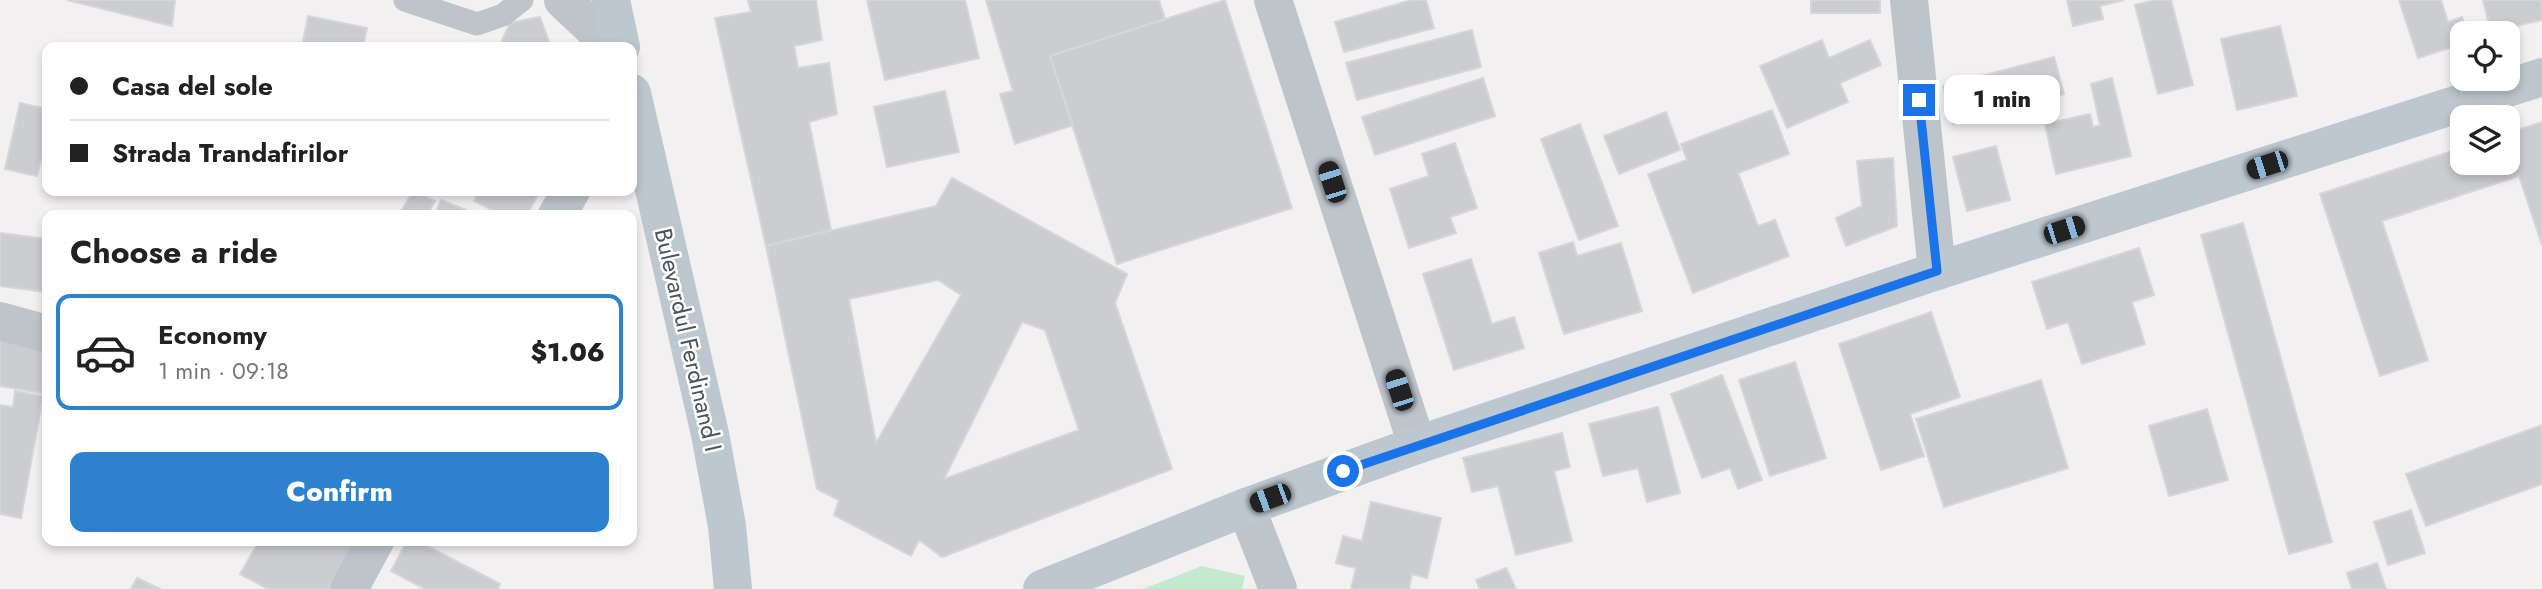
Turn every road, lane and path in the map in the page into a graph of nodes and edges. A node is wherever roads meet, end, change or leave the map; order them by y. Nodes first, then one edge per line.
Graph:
1 (404, 0) edge
2 (522, 0) edge
3 (563, 0) edge
4 (611, 0) edge
5 (1273, 0) edge
6 (1909, 0) edge
7 (608, 42) edge
8 (620, 42) edge
9 (2542, 77) edge
10 (637, 115) edge
11 (1937, 271) junction
12 (0, 321) edge
13 (42, 333) edge
14 (1417, 445) junction
15 (1246, 507) junction
16 (372, 546) edge
17 (741, 584) edge
18 (1279, 588) edge
19 (349, 589) edge
20 (1042, 589) edge

1 - 2 lane
3 - 7 street
4 - 8 main road
5 - 14 street
6 - 11 street
9 - 11 main road
10 - 17 main road, Bulevardul Ferdinand I
11 - 14 main road
12 - 13 street
14 - 15 main road
15 - 18 street
15 - 20 main road
16 - 19 street

